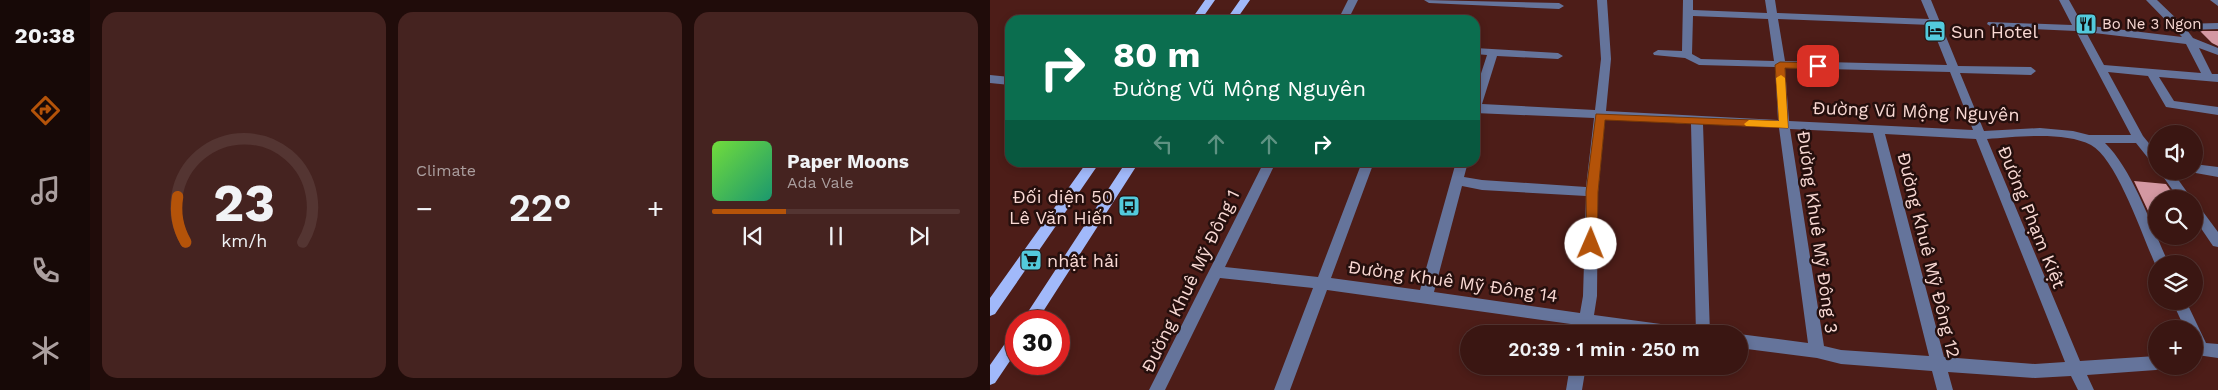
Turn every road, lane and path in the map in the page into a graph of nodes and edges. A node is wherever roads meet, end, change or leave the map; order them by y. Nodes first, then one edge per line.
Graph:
1 (1210, 0) edge
2 (1245, 0) edge
3 (1353, 0) edge
4 (1429, 0) edge
5 (1602, 0) edge
6 (1688, 0) edge
7 (1770, 0) edge
8 (1926, 0) edge
9 (2064, 0) edge
10 (2151, 0) edge
11 (2215, 0) edge
12 (2218, 3) edge
13 (1559, 6) dead end
14 (1689, 13) junction
15 (1200, 15) edge
16 (1234, 15) edge
17 (1346, 15) edge
18 (1773, 16) junction
19 (1934, 22) junction
20 (1992, 24) dead end
21 (2218, 26) edge
22 (2180, 27) junction
23 (2079, 28) junction
24 (2191, 41) junction
25 (1480, 51) edge
26 (1493, 52) junction
27 (2218, 52) edge
28 (1658, 53) dead end
29 (1687, 55) junction
30 (1558, 56) dead end
31 (1780, 65) junction
32 (2101, 68) junction
33 (1952, 70) junction
34 (2031, 71) dead end
35 (2152, 73) junction
36 (2213, 78) edge
37 (990, 79) edge
38 (1005, 80) edge
39 (1480, 93) edge
40 (1480, 109) edge
41 (2218, 111) edge
42 (1600, 116) junction
43 (1697, 121) junction
44 (1784, 125) junction
45 (1878, 129) junction
46 (1980, 135) junction
47 (2139, 138) junction
48 (2089, 139) junction
49 (2148, 150) edge
50 (1090, 167) edge
51 (1130, 167) edge
52 (1268, 167) edge
53 (1366, 167) edge
54 (1461, 167) edge
55 (2203, 170) edge
56 (2218, 172) edge
57 (1457, 180) junction
58 (1592, 192) junction
59 (2203, 220) edge
60 (2217, 238) edge
61 (2158, 255) edge
62 (1217, 272) junction
63 (1324, 282) junction
64 (1426, 295) junction
65 (990, 310) edge
66 (1036, 310) edge
67 (1575, 325) edge
68 (1585, 325) edge
69 (1703, 325) edge
70 (1748, 342) edge
71 (1817, 351) junction
72 (2218, 351) edge
73 (2203, 352) edge
74 (1005, 356) edge
75 (2148, 364) edge
76 (1938, 365) junction
77 (2074, 369) junction
78 (1576, 375) edge
79 (990, 378) edge
80 (1157, 390) edge
81 (1282, 390) edge
82 (1574, 390) edge
83 (1945, 390) edge
84 (2086, 390) edge

1 - 15 main road
2 - 16 main road
3 - 17 street
4 - 13 street
5 - 42 street
6 - 14 street
7 - 18 street, Đường Khuê Mỹ Đông 3
8 - 19 street, Đường Phạm Kiệt
9 - 23 street
10 - 22 street
11 - 12 street
14 - 18 street
14 - 29 street
18 - 19 street
18 - 31 street, Đường Khuê Mỹ Đông 3
19 - 33 street, Đường Phạm Kiệt
20 - 23 street
21 - 22 street
22 - 24 street
23 - 24 street
23 - 32 street
24 - 27 street
24 - 36 street
25 - 26 street
26 - 30 street
26 - 39 street
28 - 29 street
29 - 31 street
31 - 33 street
31 - 44 street, Đường Khuê Mỹ Đông 3
32 - 35 street
32 - 47 street
33 - 34 street
33 - 46 street, Đường Phạm Kiệt
35 - 36 street
35 - 41 street
37 - 38 street
40 - 42 street, Đường Vũ Mộng Nguyên
42 - 43 street, Đường Vũ Mộng Nguyên
42 - 58 street
43 - 44 street, Đường Vũ Mộng Nguyên
43 - 69 street
44 - 45 street, Đường Vũ Mộng Nguyên
44 - 71 street, Đường Khuê Mỹ Đông 3
45 - 46 street, Đường Vũ Mộng Nguyên
45 - 76 street, Đường Khuê Mỹ Đông 12
46 - 48 street, Đường Vũ Mộng Nguyên
46 - 77 street, Đường Phạm Kiệt
47 - 48 street
47 - 49 street
48 - 61 street, Đường Vũ Mộng Nguyên
50 - 65 main road
51 - 66 main road
52 - 62 street, Đường Khuê Mỹ Đông 1
53 - 63 street
54 - 57 street
55 - 56 street
57 - 58 street
57 - 64 street
58 - 68 street
59 - 60 street
62 - 63 street, Đường Khuê Mỹ Đông 14
62 - 80 street, Đường Khuê Mỹ Đông 1
63 - 64 street, Đường Khuê Mỹ Đông 14
63 - 81 street
64 - 67 street, Đường Khuê Mỹ Đông 14
70 - 71 street
71 - 76 street
72 - 73 street
74 - 79 main road
75 - 77 street
76 - 77 street
76 - 83 street, Đường Khuê Mỹ Đông 12
77 - 84 street, Đường Phạm Kiệt
78 - 82 street

